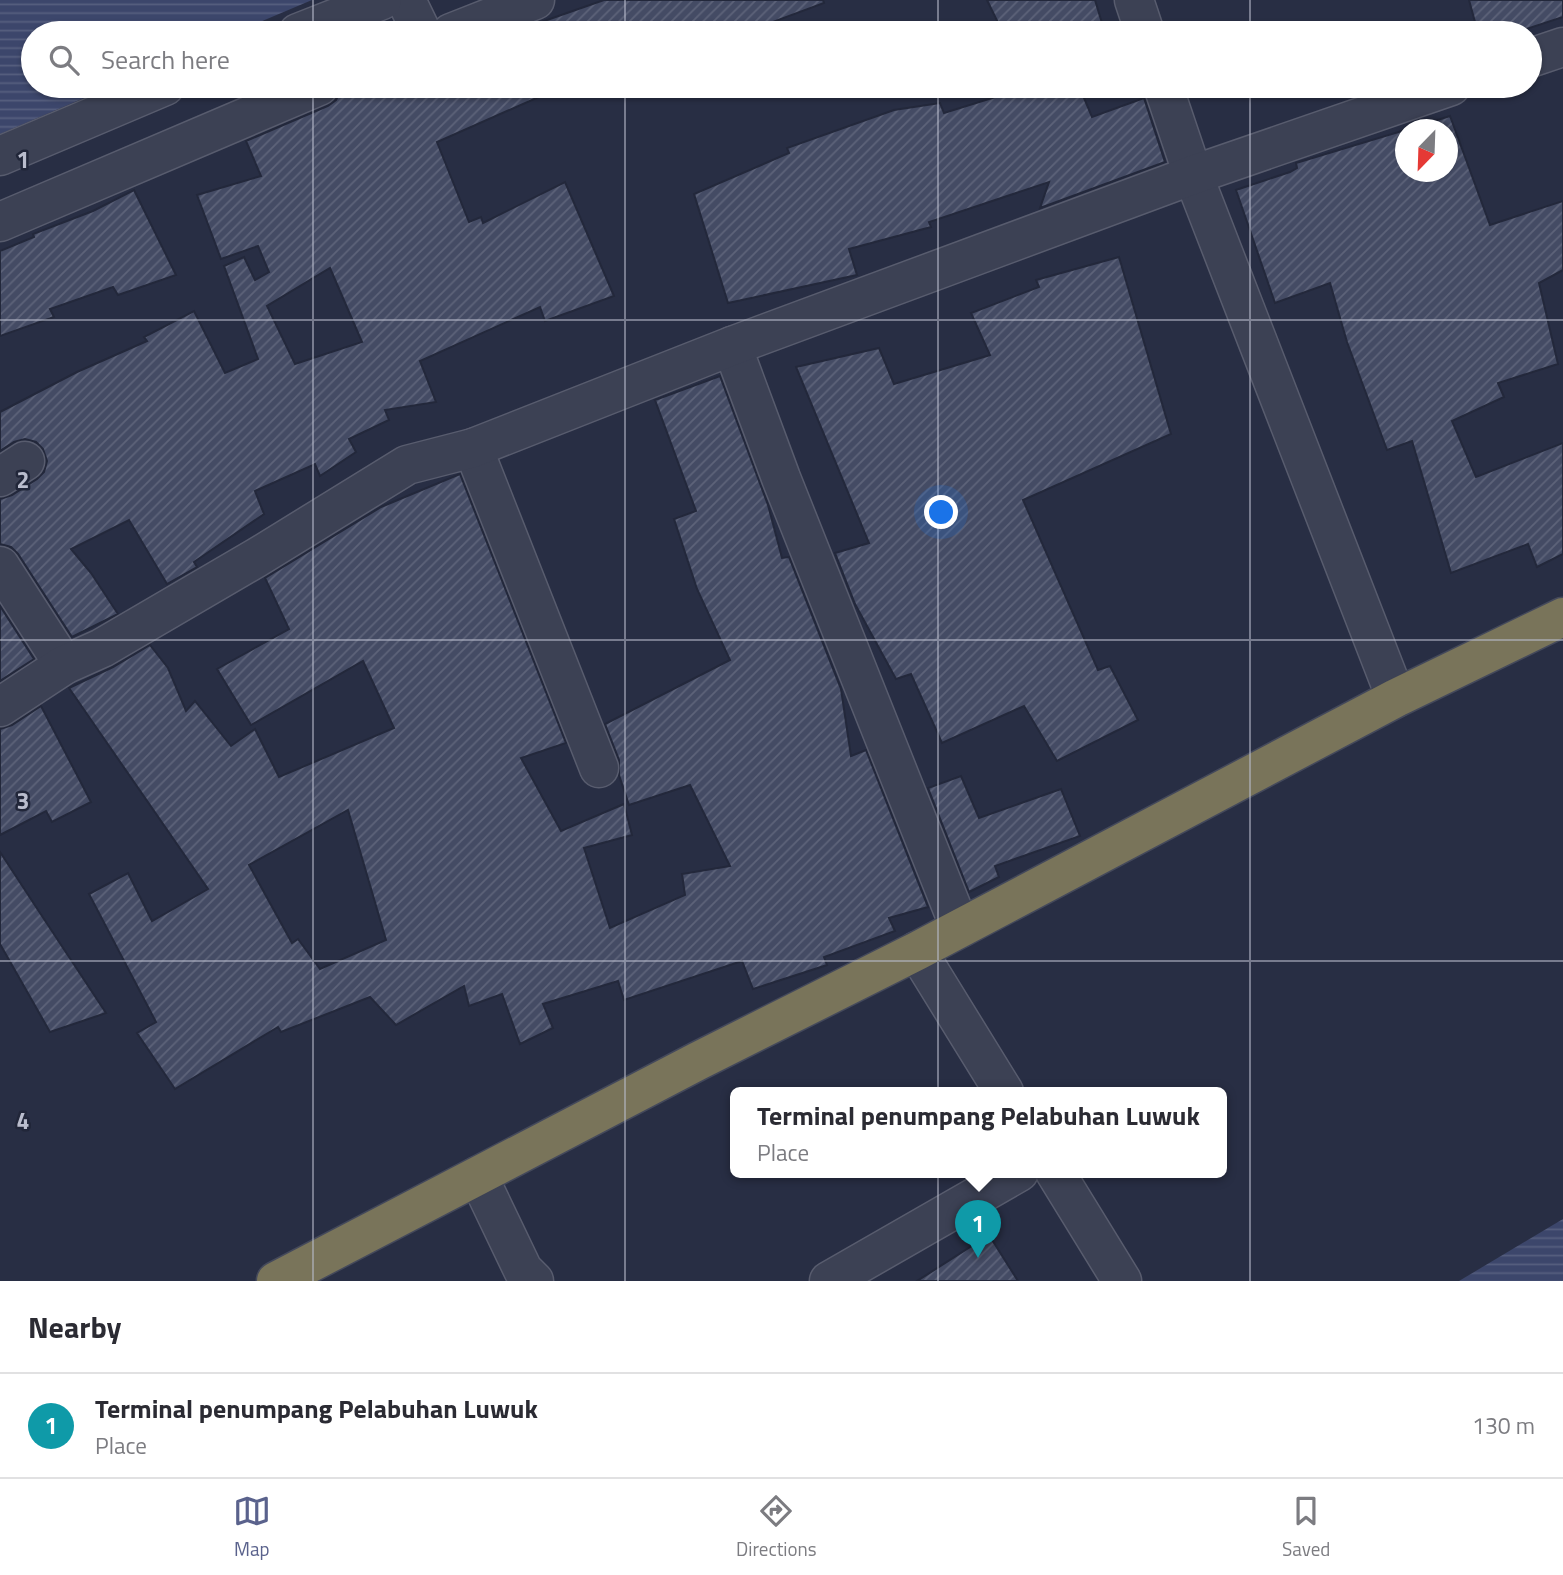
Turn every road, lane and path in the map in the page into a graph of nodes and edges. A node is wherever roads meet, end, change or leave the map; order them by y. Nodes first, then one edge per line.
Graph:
1 (382, 0) edge
2 (406, 0) edge
3 (534, 0) edge
4 (1134, 0) edge
5 (329, 21) edge
6 (416, 21) edge
7 (482, 21) edge
8 (1141, 21) edge
9 (1563, 47) edge
10 (1542, 54) edge
11 (137, 98) edge
12 (291, 98) edge
13 (1167, 98) edge
14 (1416, 98) edge
15 (0, 156) edge
16 (1193, 175) junction
17 (0, 222) edge
18 (732, 346) junction
19 (473, 447) junction
20 (0, 566) edge
21 (1563, 617) edge
22 (64, 665) junction
23 (1396, 698) junction
24 (0, 707) edge
25 (599, 768) dead end
26 (960, 928) junction
27 (917, 951) junction
28 (1001, 1087) edge
29 (478, 1176) junction
30 (1009, 1178) edge
31 (1059, 1178) edge
32 (276, 1281) edge
33 (534, 1281) edge
34 (829, 1281) edge
35 (1122, 1281) edge

1 - 5 street
2 - 6 street
3 - 7 street
4 - 8 street
9 - 10 street
11 - 15 street
12 - 17 street
13 - 16 street
14 - 16 street
16 - 18 street
16 - 23 street
18 - 19 street
18 - 26 street
19 - 22 street
19 - 25 street
20 - 22 street
21 - 23 highway
22 - 24 street
23 - 26 highway
26 - 27 highway
27 - 28 street
27 - 29 highway
29 - 32 highway
29 - 33 street
30 - 34 street
31 - 35 street

